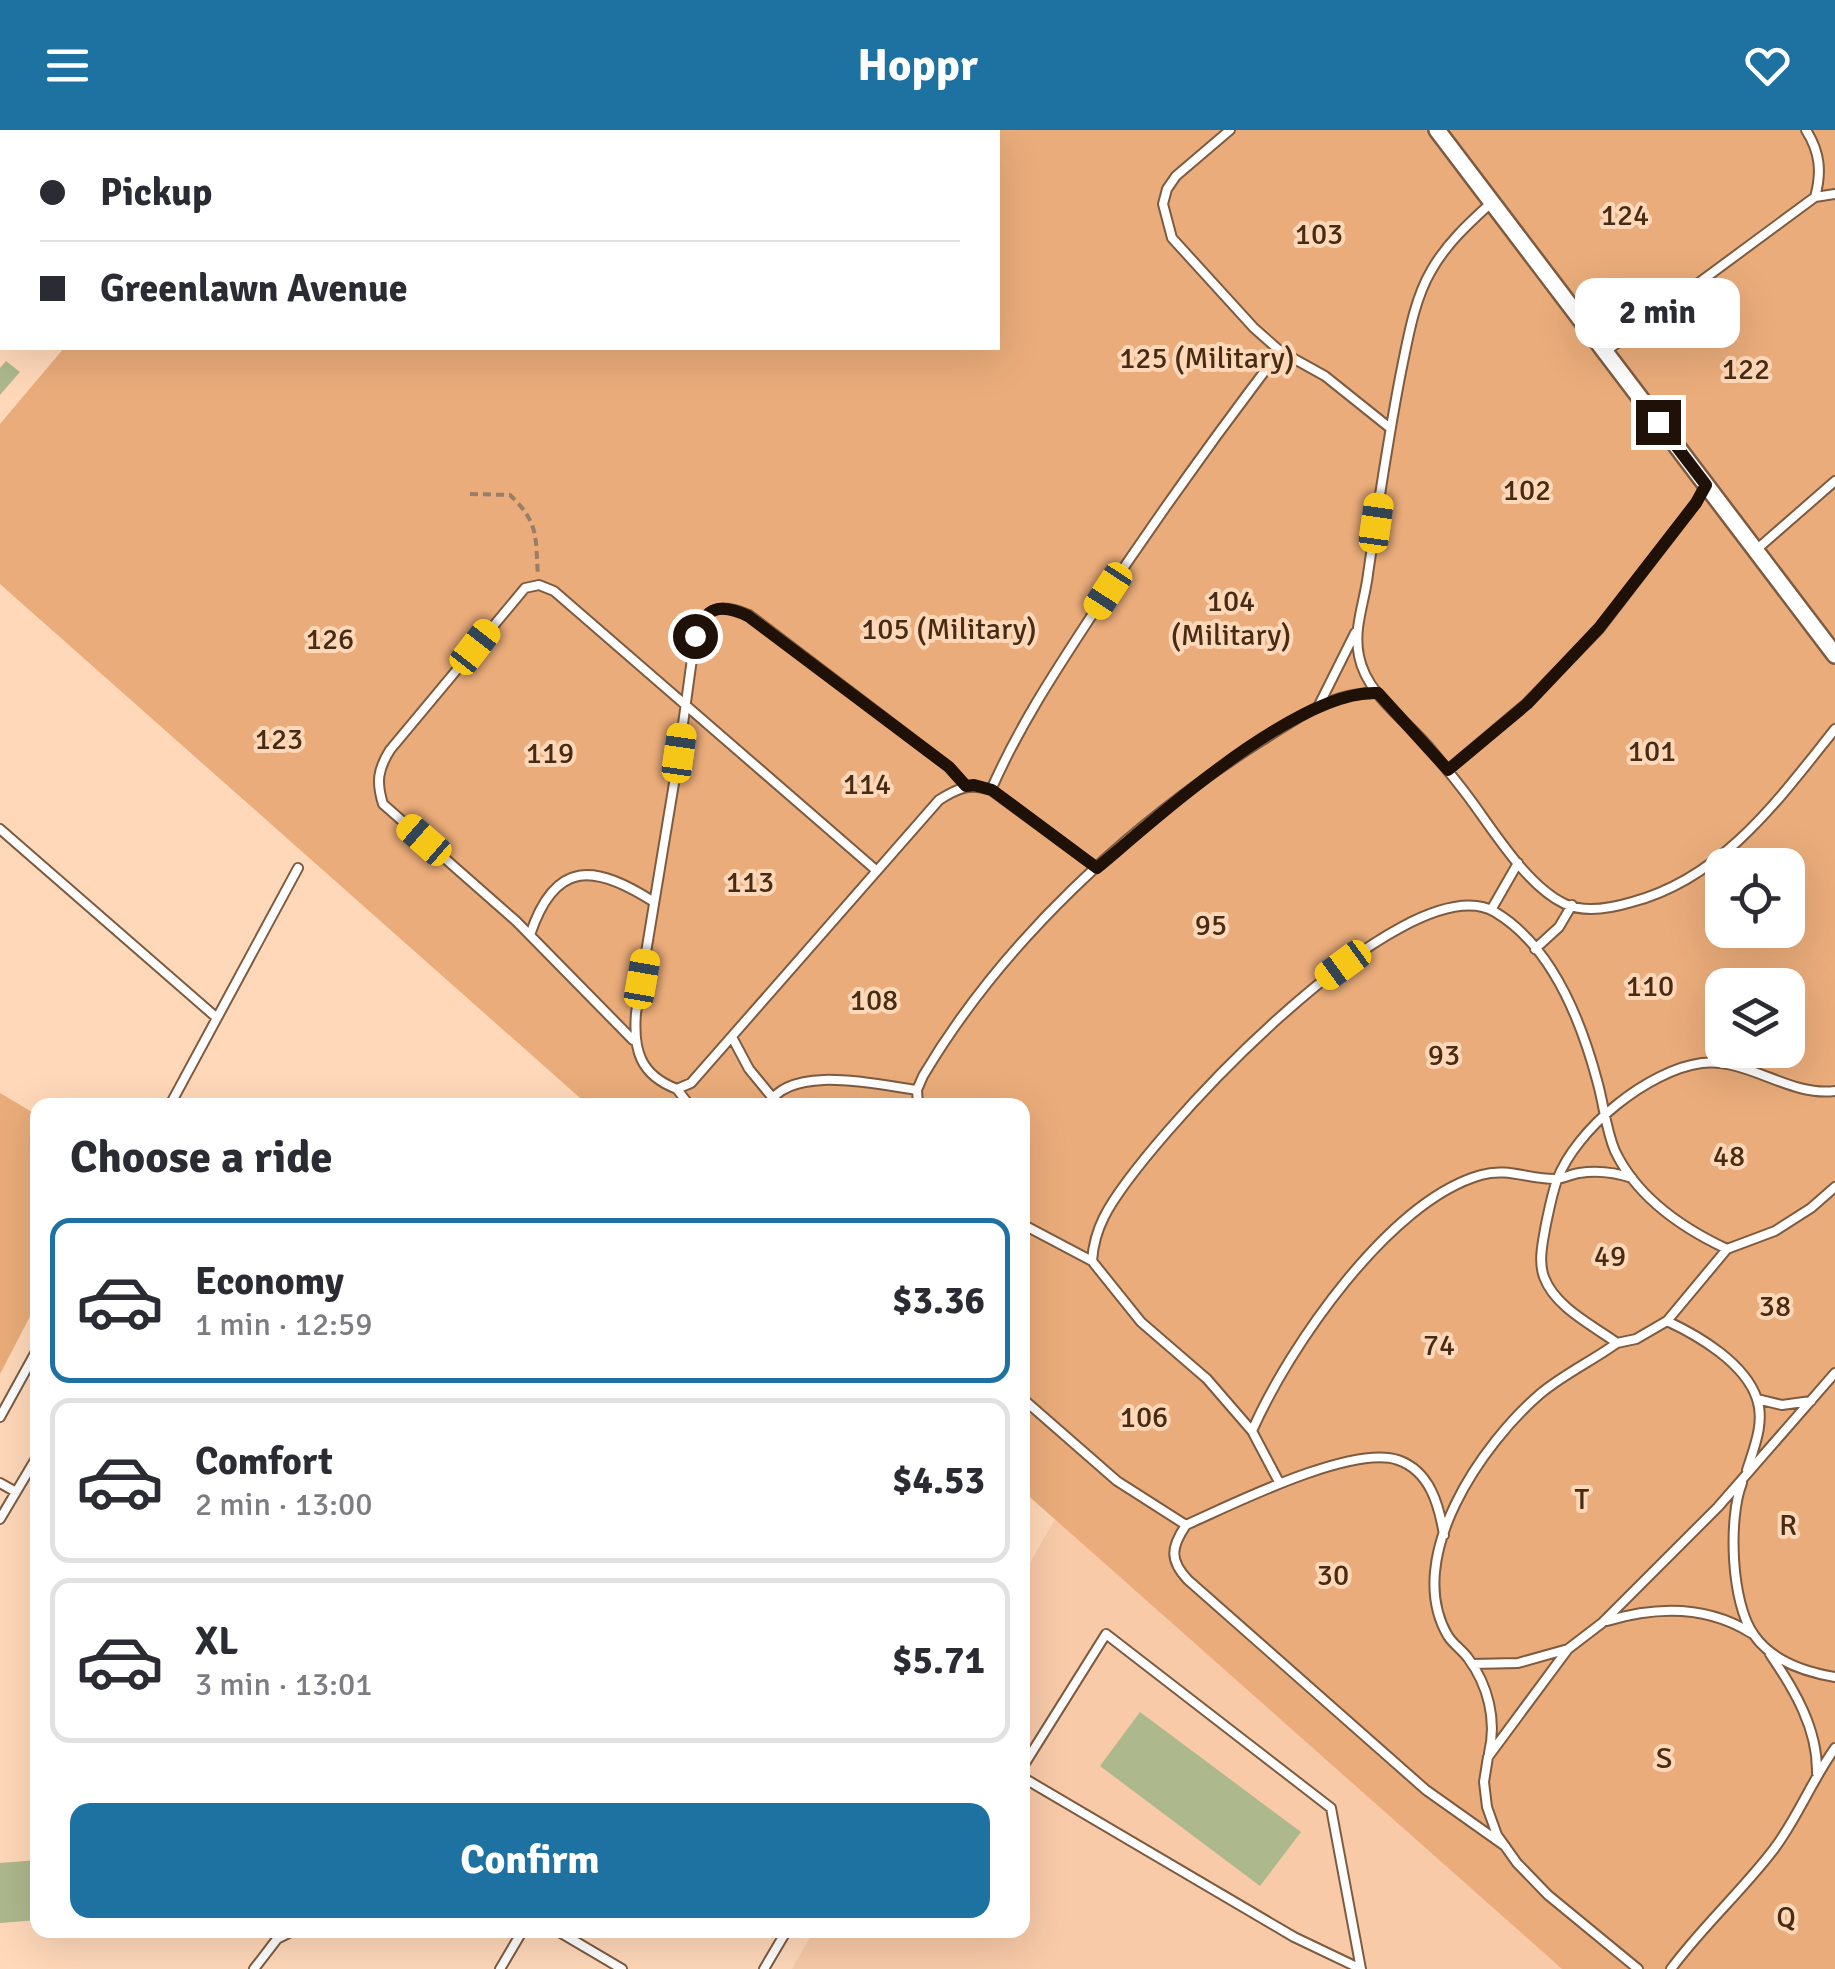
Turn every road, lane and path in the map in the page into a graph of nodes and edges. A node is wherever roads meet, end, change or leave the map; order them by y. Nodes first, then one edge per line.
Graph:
1 (1230, 130) edge
2 (1437, 130) edge
3 (1806, 130) edge
4 (1835, 194) edge
5 (1815, 197) junction
6 (1491, 202) junction
7 (1280, 351) junction
8 (1605, 352) junction
9 (1390, 428) junction
10 (1835, 481) edge
11 (1706, 485) junction
12 (470, 494) dead end
13 (1756, 550) junction
14 (539, 585) junction
15 (1357, 630) junction
16 (1835, 655) edge
17 (1378, 693) junction
18 (686, 704) junction
19 (1319, 705) junction
20 (1835, 729) edge
21 (1448, 770) junction
22 (966, 786) junction
23 (992, 790) junction
24 (0, 830) edge
25 (1518, 863) junction
26 (298, 868) dead end
27 (1097, 868) junction
28 (877, 871) junction
29 (654, 902) junction
30 (1572, 905) junction
31 (1491, 910) junction
32 (530, 935) junction
33 (1535, 948) junction
34 (217, 1018) junction
35 (732, 1038) junction
36 (634, 1040) junction
37 (677, 1089) junction
38 (917, 1090) junction
39 (1835, 1091) edge
40 (174, 1098) edge
41 (684, 1098) edge
42 (768, 1098) edge
43 (775, 1098) edge
44 (918, 1098) edge
45 (1605, 1114) junction
46 (1557, 1178) junction
47 (1632, 1178) junction
48 (1835, 1187) edge
49 (1030, 1228) edge
50 (1727, 1250) junction
51 (1092, 1261) junction
52 (1667, 1321) junction
53 (1617, 1343) junction
54 (30, 1363) edge
55 (1835, 1373) edge
56 (1757, 1399) junction
57 (1810, 1401) junction
58 (1030, 1405) edge
59 (0, 1417) edge
60 (1252, 1431) junction
61 (30, 1468) edge
62 (1745, 1476) junction
63 (0, 1482) edge
64 (1279, 1482) junction
65 (16, 1492) junction
66 (0, 1519) edge
67 (1186, 1524) junction
68 (1444, 1535) junction
69 (1602, 1623) junction
70 (1752, 1633) junction
71 (1568, 1649) junction
72 (1768, 1650) junction
73 (1472, 1664) junction
74 (1835, 1677) edge
75 (1835, 1748) edge
76 (1030, 1755) edge
77 (1488, 1757) junction
78 (1817, 1773) junction
79 (1030, 1781) edge
80 (1505, 1846) junction
81 (279, 1938) edge
82 (519, 1938) edge
83 (570, 1938) edge
84 (783, 1938) edge
85 (254, 1969) edge
86 (500, 1969) edge
87 (622, 1969) edge
88 (764, 1969) edge
89 (1361, 1969) edge
90 (1638, 1969) edge
91 (1670, 1969) edge

1 - 7 lane
2 - 6 street
3 - 5 lane
4 - 5 lane
5 - 8 lane
6 - 8 street
6 - 9 lane
7 - 9 lane
7 - 23 lane
8 - 11 street
9 - 15 lane
10 - 13 lane
11 - 13 street
11 - 21 lane
12 - 14 path
13 - 16 street
14 - 18 lane
14 - 32 lane
15 - 17 lane
15 - 19 lane
17 - 19 lane
17 - 21 lane
18 - 22 lane
18 - 28 lane
18 - 29 lane
19 - 27 lane
20 - 30 lane
21 - 25 lane
22 - 23 lane
22 - 28 lane
23 - 27 lane
24 - 34 lane
25 - 30 lane
25 - 31 lane
26 - 34 lane
27 - 38 lane
28 - 35 lane
29 - 32 lane
29 - 36 lane
30 - 33 lane
31 - 33 lane
31 - 51 lane
32 - 36 lane
33 - 45 lane
34 - 40 lane
35 - 37 lane
35 - 42 lane
36 - 37 lane
37 - 41 lane
38 - 43 lane
38 - 44 lane
39 - 45 lane
45 - 46 lane
45 - 47 lane
46 - 47 lane
46 - 53 lane
46 - 60 lane
47 - 50 lane
48 - 50 lane
49 - 51 lane
50 - 52 lane
51 - 60 lane
52 - 53 lane
52 - 56 lane
53 - 68 lane
54 - 59 lane
55 - 57 lane
56 - 57 lane
56 - 62 lane
57 - 62 lane
58 - 67 lane
60 - 64 lane
61 - 65 lane
62 - 69 lane
62 - 70 lane
63 - 65 lane
64 - 67 lane
64 - 68 lane
65 - 66 lane
67 - 80 lane
68 - 73 lane
69 - 70 lane
69 - 71 lane
70 - 72 lane
71 - 73 lane
71 - 77 lane
72 - 74 lane
72 - 78 lane
73 - 77 lane
75 - 78 lane
76 - 89 lane
77 - 80 lane
78 - 91 lane
79 - 89 lane
80 - 90 lane
81 - 85 lane
82 - 86 lane
83 - 87 lane
84 - 88 lane

